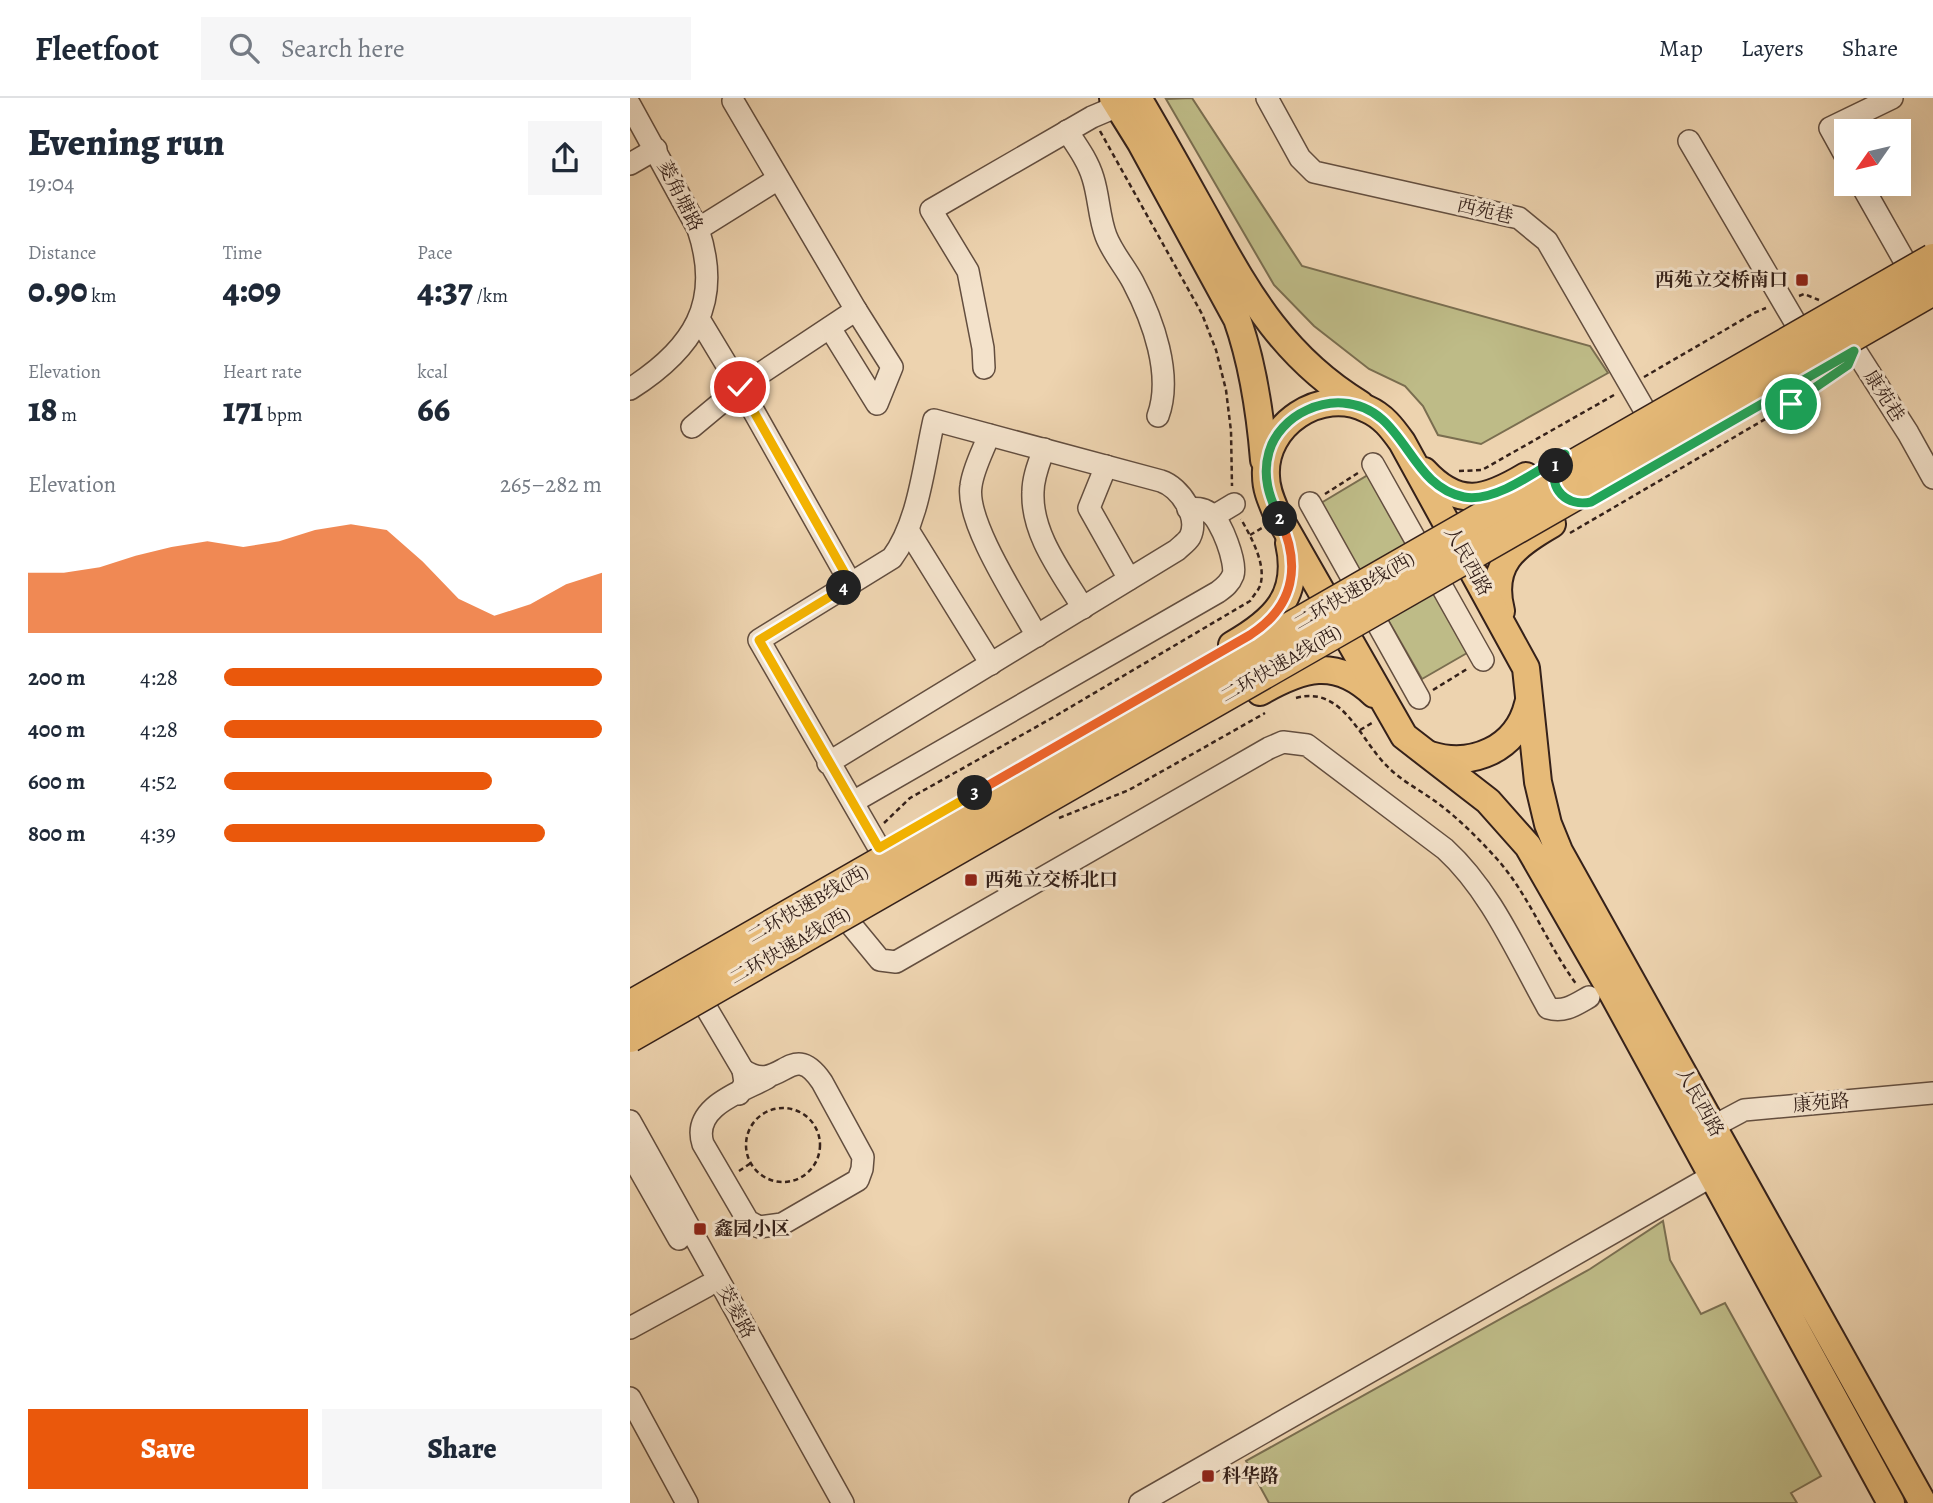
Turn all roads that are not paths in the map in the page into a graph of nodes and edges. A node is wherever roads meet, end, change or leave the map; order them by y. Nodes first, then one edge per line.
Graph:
1 (1267, 98) edge
2 (1892, 98) edge
3 (733, 100) dead end
4 (1123, 101) edge
5 (630, 105) edge
6 (1849, 119) edge
7 (1067, 131) junction
8 (1689, 141) dead end
9 (656, 149) junction
10 (630, 164) edge
11 (778, 179) junction
12 (1870, 196) edge
13 (698, 229) junction
14 (1933, 243) edge
15 (1918, 259) edge
16 (1933, 290) edge
17 (1933, 305) edge
18 (856, 310) junction
19 (1789, 312) junction
20 (699, 319) junction
21 (830, 327) junction
22 (1854, 351) junction
23 (984, 368) dead end
24 (631, 385) edge
25 (740, 387) junction
26 (1644, 408) junction
27 (1158, 416) dead end
28 (1379, 416) junction
29 (692, 427) dead end
30 (989, 435) junction
31 (1402, 442) junction
32 (1044, 449) junction
33 (1565, 454) junction
34 (1373, 464) road end
35 (1106, 466) junction
36 (1266, 478) junction
37 (1933, 478) edge
38 (1591, 502) junction
39 (1310, 503) road end
40 (1234, 504) road end
41 (1188, 509) junction
42 (1214, 516) junction
43 (1272, 518) junction
44 (908, 530) junction
45 (1129, 579) junction
46 (851, 584) junction
47 (1083, 608) junction
48 (1037, 636) junction
49 (1519, 651) junction
50 (1483, 660) road end
51 (990, 664) junction
52 (1530, 685) junction
53 (1152, 691) junction
54 (1419, 698) road end
55 (1387, 719) junction
56 (1178, 738) junction
57 (1416, 747) junction
58 (828, 763) junction
59 (853, 802) junction
60 (876, 841) junction
61 (852, 926) junction
62 (630, 990) edge
63 (1589, 997) road end
64 (708, 1009) junction
65 (632, 1026) edge
66 (630, 1053) edge
67 (743, 1070) junction
68 (767, 1078) junction
69 (1933, 1093) edge
70 (739, 1094) junction
71 (630, 1121) edge
72 (1714, 1126) junction
73 (630, 1153) edge
74 (1712, 1176) junction
75 (707, 1286) junction
76 (630, 1328) edge
77 (630, 1398) edge
78 (687, 1503) edge
79 (827, 1503) edge
80 (843, 1503) edge
81 (1140, 1503) edge
82 (1891, 1503) edge
83 (1923, 1503) edge

1 - 26 street, 西苑巷
2 - 6 street
3 - 11 street
4 - 7 street
4 - 28 main road
4 - 36 main road
5 - 9 street, 菱角塘路
7 - 23 street
7 - 27 street
8 - 19 street
9 - 10 street
9 - 13 street, 菱角塘路
11 - 13 street
11 - 18 street
12 - 15 street
13 - 20 street, 菱角塘路
14 - 15 main road
15 - 19 main road
15 - 65 highway, 二环快速B线(西), bridge
16 - 65 highway, 二环快速A线(西), bridge
17 - 22 main road
18 - 21 street
18 - 21 street
19 - 26 main road
20 - 24 street, 菱角塘路
20 - 25 street
21 - 25 street
22 - 37 street, 康苑巷
22 - 38 main road
25 - 29 street
25 - 46 street
26 - 33 main road
28 - 31 main road, 人民西路
28 - 36 main road, 人民西路
30 - 32 street
30 - 44 street
30 - 48 street
31 - 33 main road
31 - 49 main road, 人民西路
32 - 35 street
32 - 47 street
33 - 38 main road
34 - 50 street
35 - 41 street
35 - 45 street
36 - 43 main road, 人民西路
38 - 49 main road
39 - 54 street
40 - 42 street
41 - 42 street
41 - 45 street
42 - 59 street
43 - 53 main road
43 - 55 main road, 人民西路
44 - 46 street
44 - 51 street
45 - 47 street
46 - 58 street
47 - 48 street
48 - 51 street
49 - 52 main road, 人民西路
51 - 58 street
52 - 57 main road, 人民西路
52 - 72 main road, 人民西路
53 - 56 main road
53 - 60 main road
55 - 56 main road
55 - 57 main road, 人民西路
56 - 61 main road
57 - 74 main road, 人民西路
58 - 59 street
59 - 60 street
60 - 62 main road
61 - 63 street
61 - 64 main road
64 - 66 main road
64 - 67 street
67 - 68 street
67 - 70 street
68 - 70 street
68 - 70 street
69 - 72 street, 康苑路
71 - 80 street, 茭菱路
72 - 83 main road, 人民西路
73 - 75 street, 茭菱路
74 - 81 street
74 - 82 main road, 人民西路
75 - 76 street
75 - 79 street, 茭菱路
77 - 78 street

